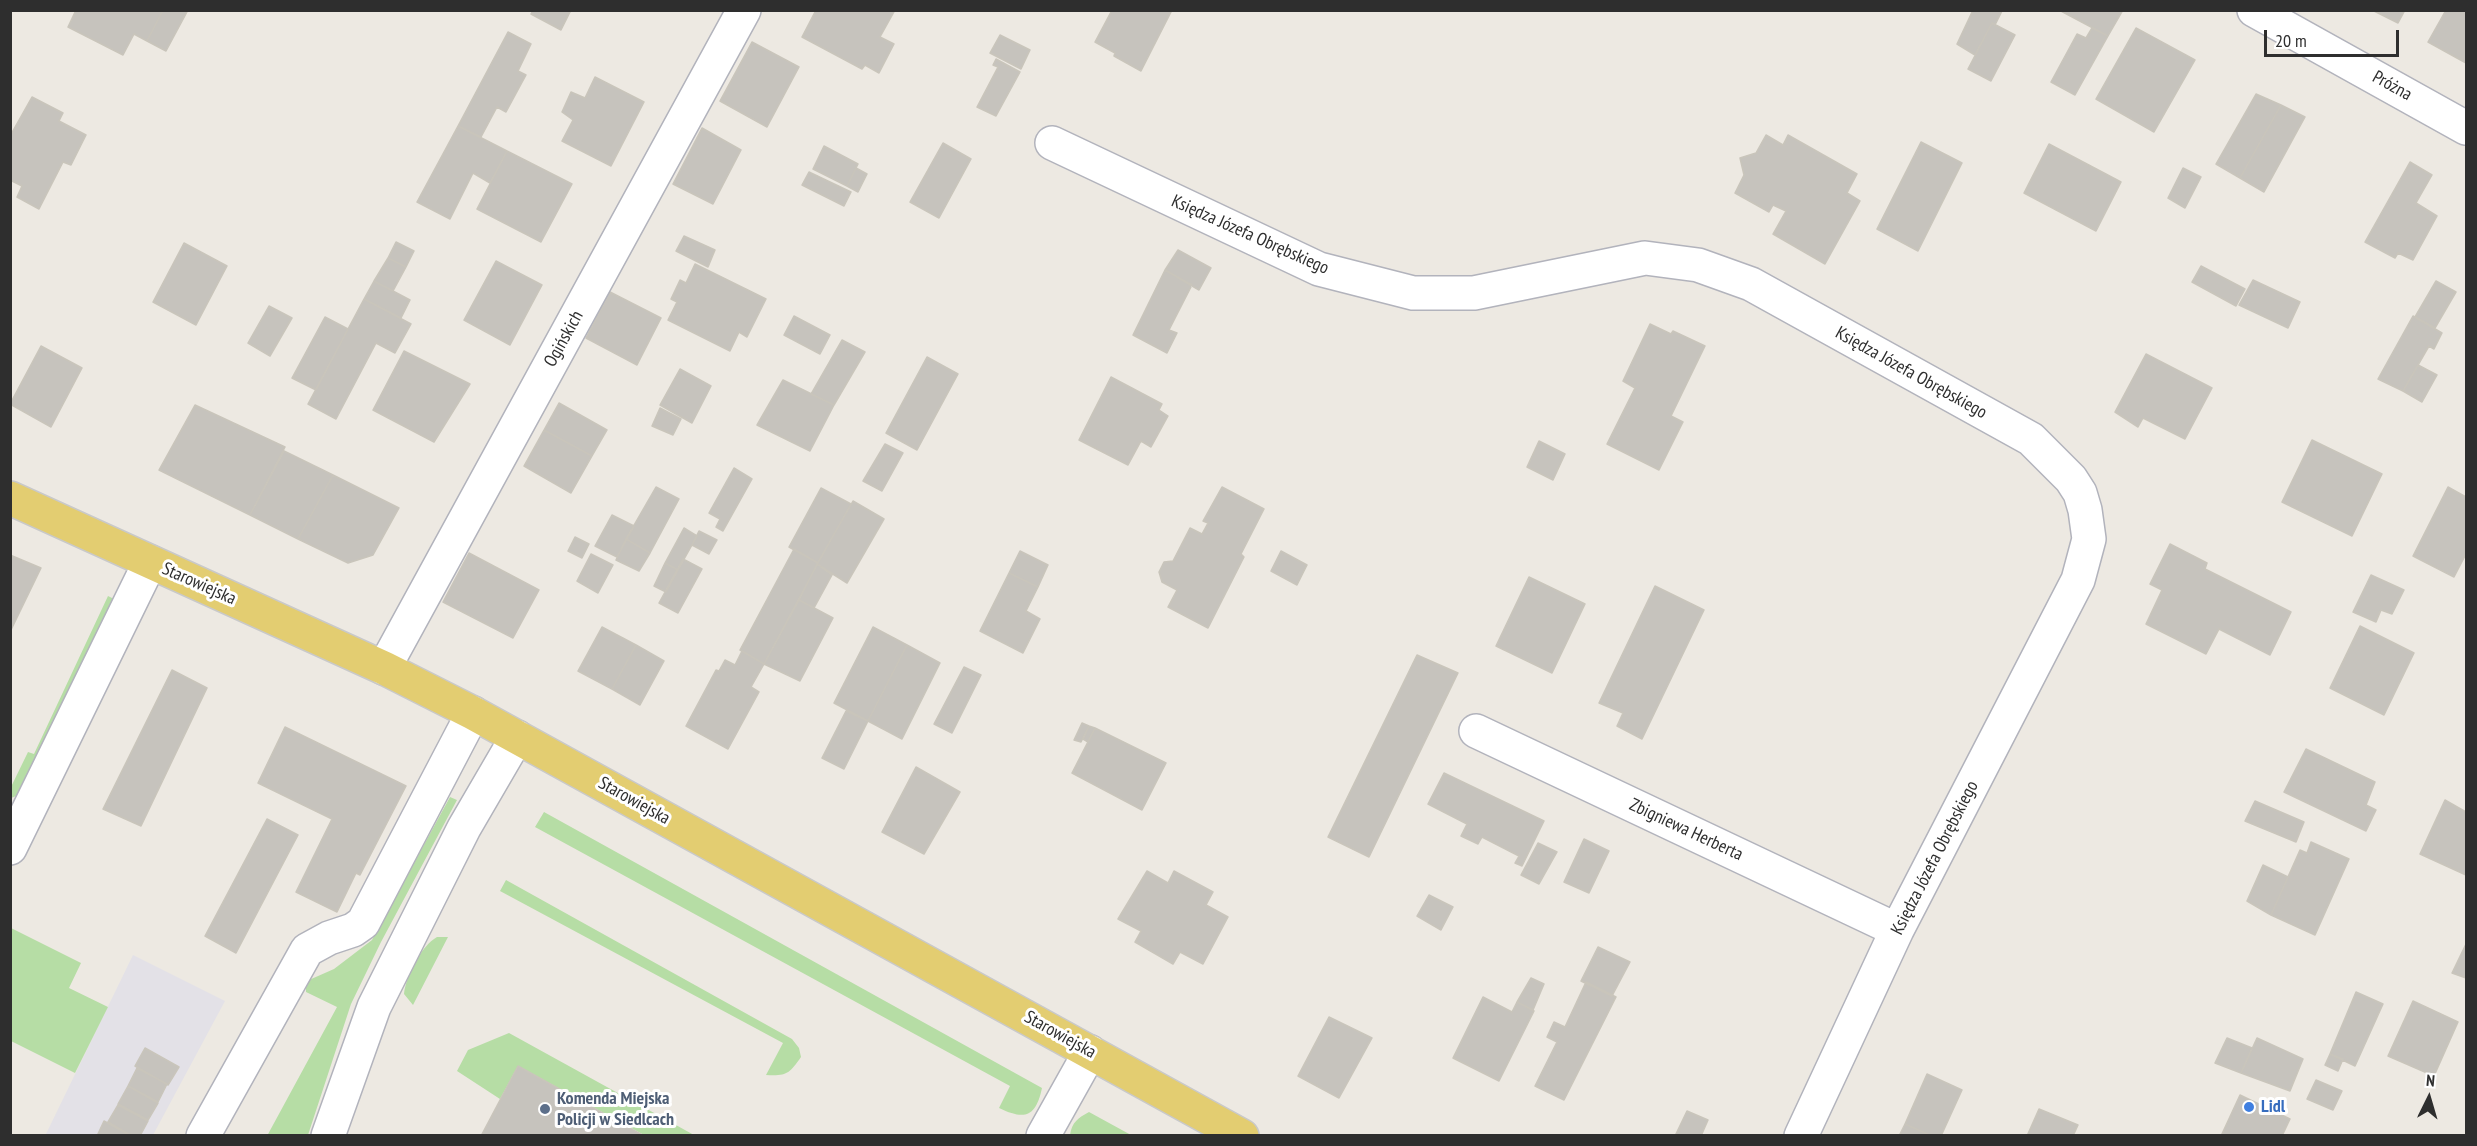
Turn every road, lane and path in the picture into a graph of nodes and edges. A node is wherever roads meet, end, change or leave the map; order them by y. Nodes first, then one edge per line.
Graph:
1 (744, 10) edge
2 (2254, 10) edge
3 (2466, 128) edge
4 (1052, 143) dead end
5 (10, 498) edge
6 (150, 562) junction
7 (384, 668) junction
8 (473, 713) junction
9 (1476, 731) dead end
10 (517, 737) junction
11 (10, 848) edge
12 (1897, 930) junction
13 (1090, 1052) junction
14 (203, 1136) edge
15 (328, 1136) edge
16 (1043, 1136) edge
17 (1242, 1136) edge
18 (1801, 1136) edge

1 - 7 street, Ogińskich
2 - 3 street, Próżna
4 - 12 street, Księdza Józefa Obrębskiego
5 - 6 main road, Starowiejska
6 - 7 main road, Starowiejska
6 - 11 street
7 - 8 main road, Starowiejska
8 - 10 main road, Starowiejska
8 - 14 street
9 - 12 street, Zbigniewa Herberta
10 - 13 main road, Starowiejska
10 - 15 street
12 - 18 street, Księdza Józefa Obrębskiego
13 - 16 street
13 - 17 main road, Starowiejska

